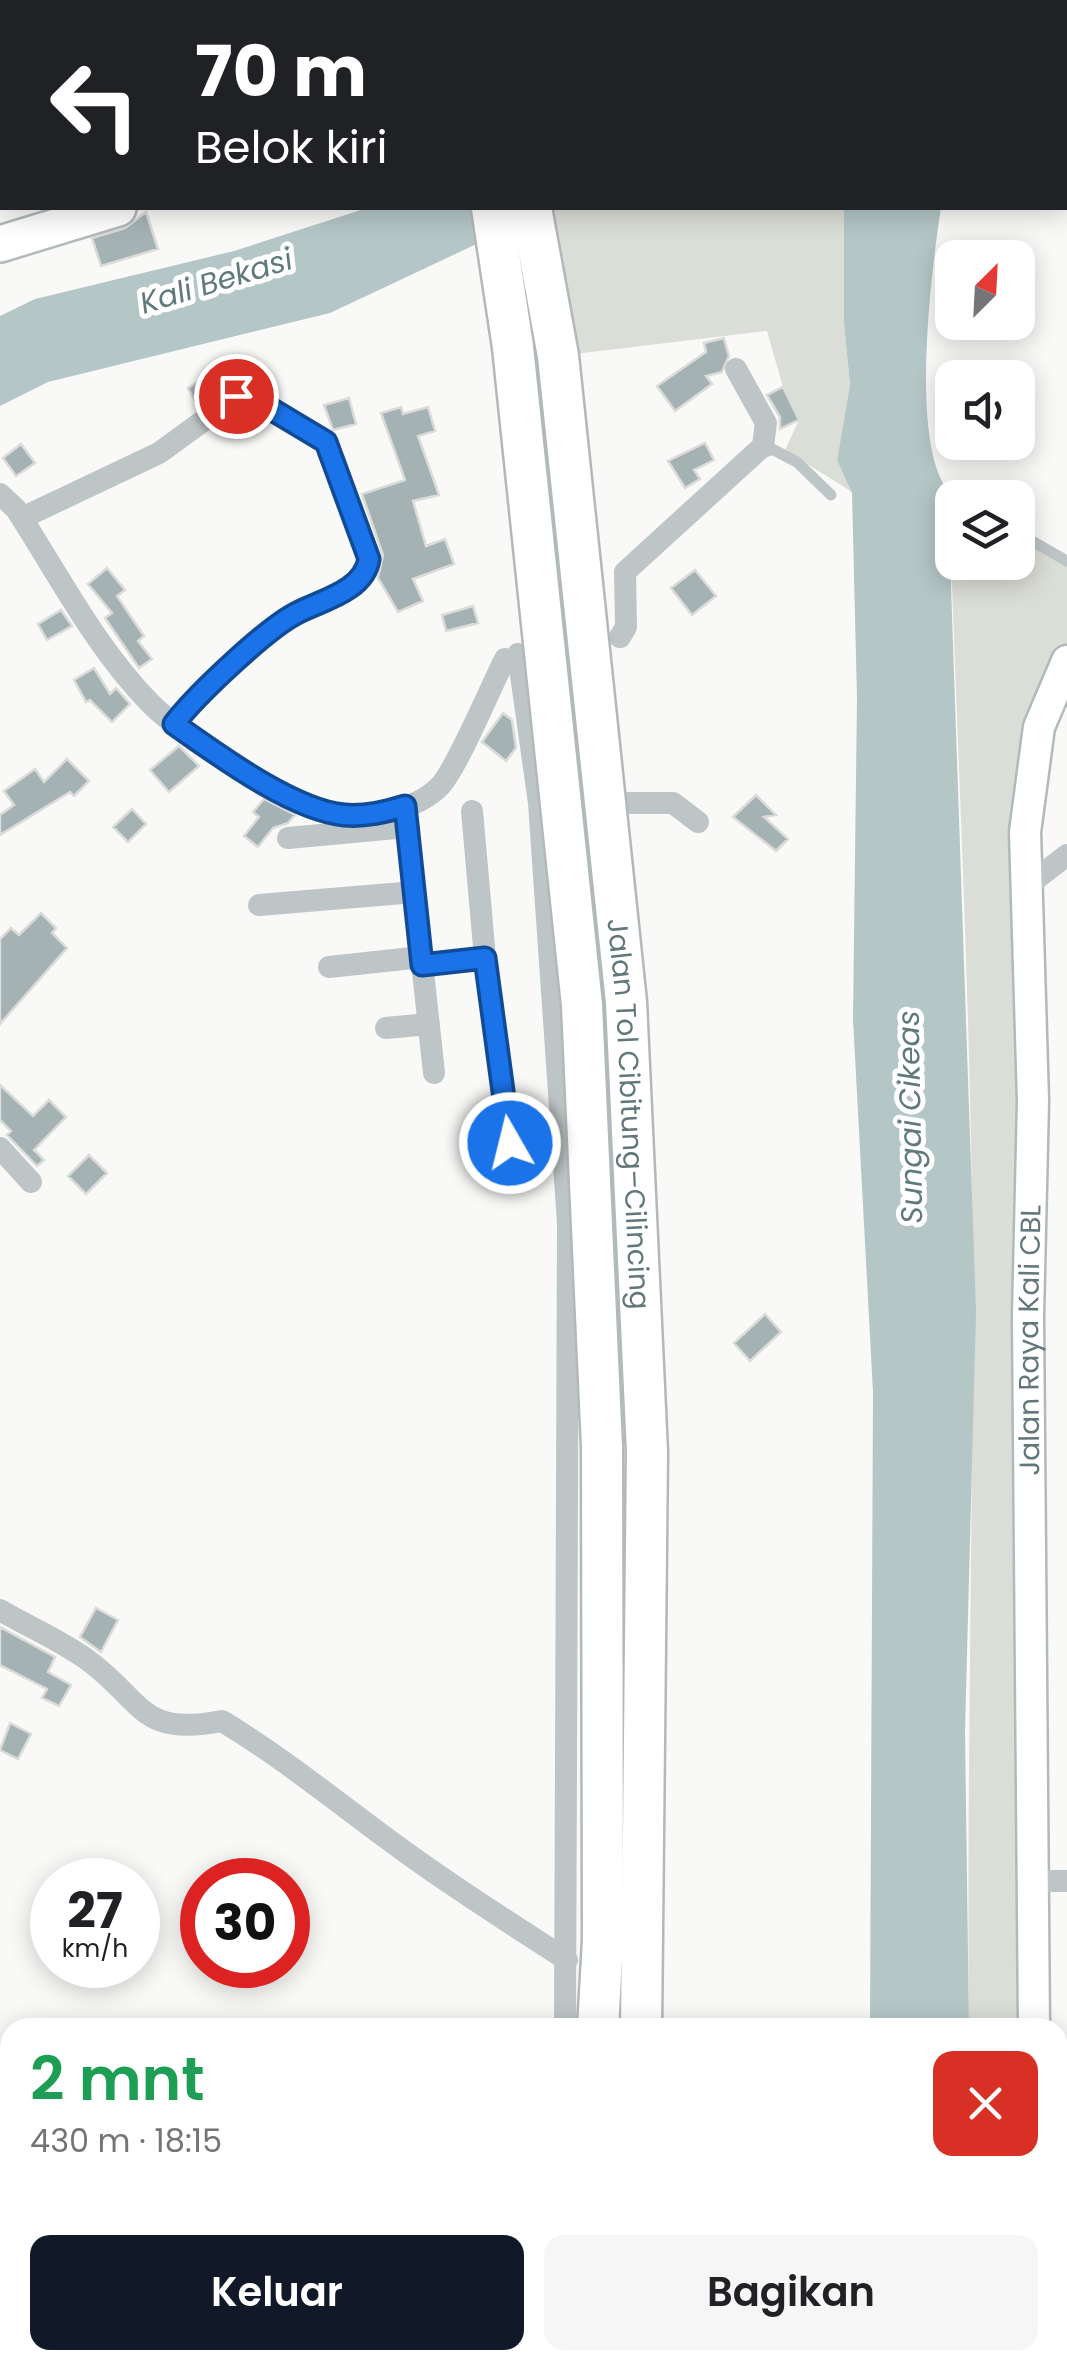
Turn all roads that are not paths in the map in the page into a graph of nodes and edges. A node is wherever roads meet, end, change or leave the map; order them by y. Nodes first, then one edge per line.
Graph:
1 (111, 210) edge
2 (492, 210) edge
3 (532, 210) edge
4 (0, 244) edge
5 (736, 369) dead end
6 (757, 456) junction
7 (0, 494) edge
8 (831, 496) dead end
9 (22, 518) junction
10 (1035, 543) edge
11 (1067, 561) edge
12 (620, 637) dead end
13 (1067, 660) edge
14 (174, 724) junction
15 (538, 803) junction
16 (472, 811) dead end
17 (406, 817) junction
18 (698, 822) dead end
19 (288, 838) dead end
20 (1067, 854) edge
21 (1027, 886) junction
22 (414, 892) junction
23 (259, 906) dead end
24 (485, 958) junction
25 (422, 961) junction
26 (330, 968) dead end
27 (429, 1024) junction
28 (386, 1028) dead end
29 (434, 1073) dead end
30 (510, 1143) dead end
31 (0, 1148) edge
32 (31, 1182) dead end
33 (0, 1610) edge
34 (1033, 1881) junction
35 (1067, 1881) edge
36 (567, 1960) junction
37 (565, 2018) edge
38 (599, 2018) edge
39 (641, 2018) edge
40 (1034, 2018) edge

1 - 4 main road
2 - 38 highway, Jalan Tol Cibitung–Cilincing, bridge
3 - 39 highway, Jalan Tol Cibitung–Cilincing, bridge
5 - 6 street
6 - 8 lane
6 - 12 street
7 - 9 street
9 - 14 street
9 - 14 street
10 - 11 lane
13 - 21 street, Jalan Raya Kali CBL
14 - 17 street
15 - 17 street
15 - 18 street
15 - 36 street
16 - 24 street
17 - 19 street
17 - 22 street
20 - 21 street
21 - 34 street, Jalan Raya Kali CBL
22 - 23 street
22 - 25 street
24 - 25 street
24 - 30 street
25 - 26 street
25 - 27 street
27 - 28 street
27 - 29 street
31 - 32 street
33 - 36 street
34 - 35 street
34 - 40 street, Jalan Raya Kali CBL
36 - 37 street

